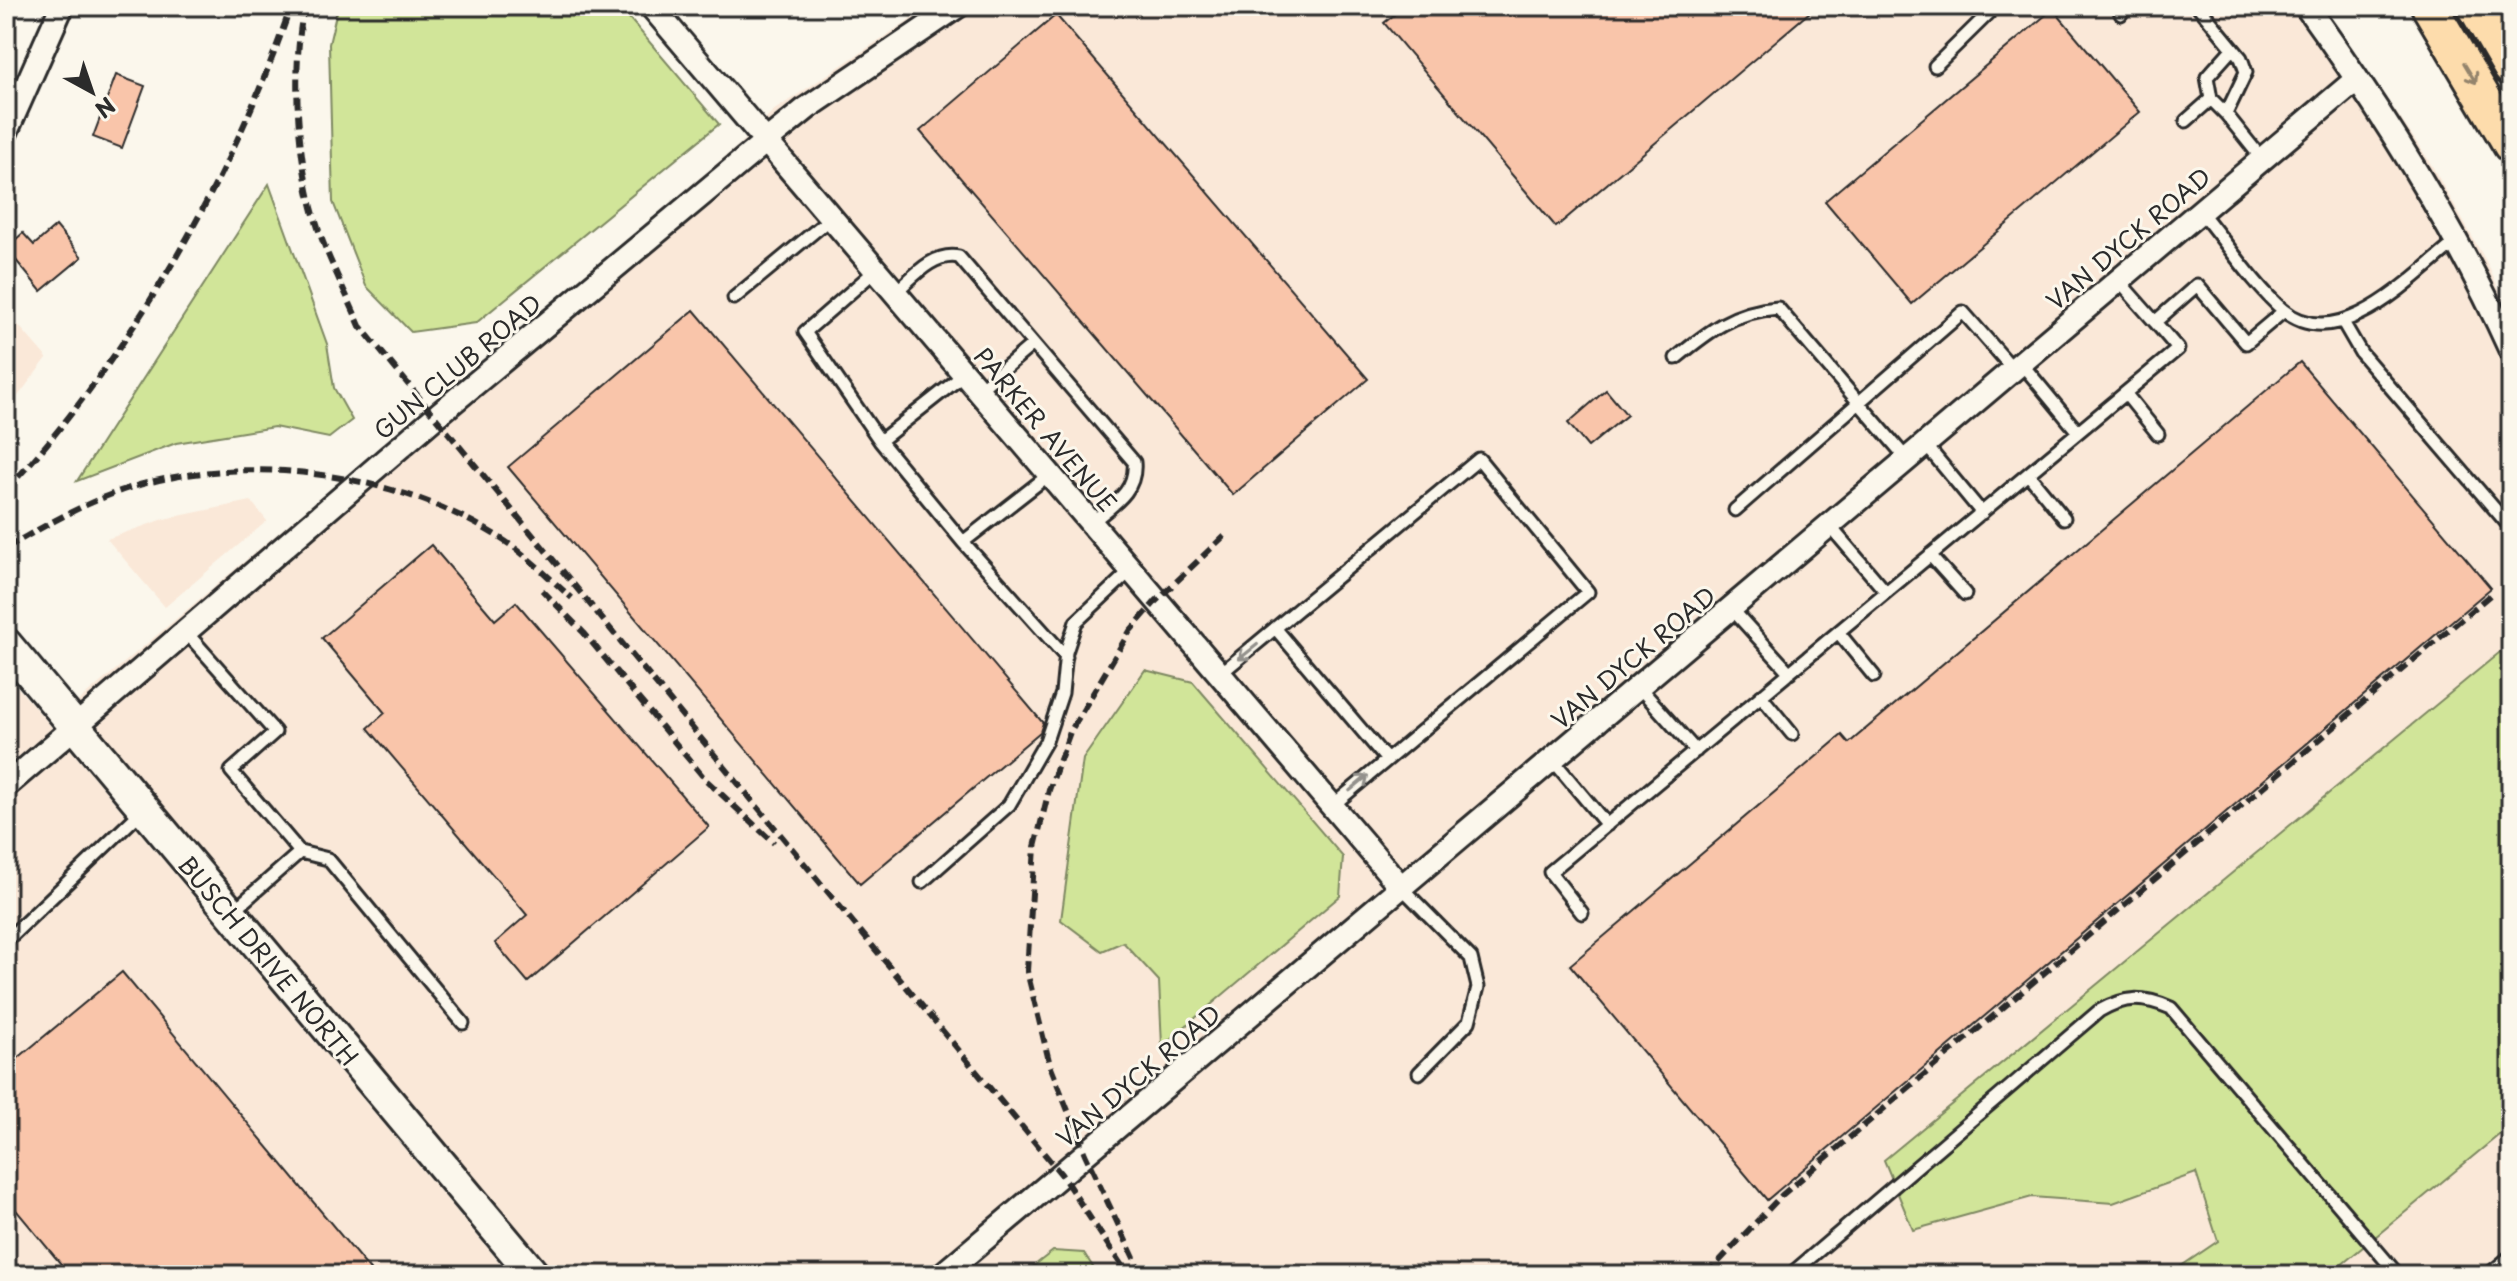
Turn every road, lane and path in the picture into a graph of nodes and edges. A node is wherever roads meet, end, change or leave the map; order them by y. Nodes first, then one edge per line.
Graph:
1 (62, 6) edge
2 (651, 6) edge
3 (958, 6) edge
4 (1996, 6) edge
5 (2198, 6) edge
6 (2306, 6) edge
7 (2429, 6) edge
8 (2475, 6) edge
9 (2233, 48) junction
10 (1935, 66) dead end
11 (2511, 68) edge
12 (2357, 79) junction
13 (2211, 99) junction
14 (2226, 114) junction
15 (2186, 121) dead end
16 (6, 132) edge
17 (765, 142) junction
18 (2511, 145) edge
19 (2262, 159) junction
20 (2200, 211) junction
21 (832, 217) junction
22 (2456, 242) junction
23 (876, 270) junction
24 (2118, 280) junction
25 (896, 292) junction
26 (734, 298) dead end
27 (2284, 311) junction
28 (2155, 322) junction
29 (2343, 322) junction
30 (1033, 344) junction
31 (2511, 351) edge
32 (1676, 358) dead end
33 (2017, 366) junction
34 (973, 381) junction
35 (2125, 393) junction
36 (1857, 404) junction
37 (2078, 432) junction
38 (2158, 434) dead end
39 (880, 441) junction
40 (1925, 444) junction
41 (1907, 459) junction
42 (1050, 474) junction
43 (2028, 474) junction
44 (1735, 510) dead end
45 (1982, 513) junction
46 (2064, 518) dead end
47 (1091, 523) junction
48 (1829, 525) junction
49 (2511, 528) edge
50 (963, 542) junction
51 (1930, 555) junction
52 (1130, 571) junction
53 (1886, 592) junction
54 (1965, 594) dead end
55 (1731, 608) junction
56 (1276, 629) junction
57 (185, 631) junction
58 (1838, 632) junction
59 (6, 644) edge
60 (1066, 657) junction
61 (1790, 673) junction
62 (1220, 674) junction
63 (1874, 676) dead end
64 (1638, 686) junction
65 (1761, 696) junction
66 (75, 728) junction
67 (1792, 734) dead end
68 (1696, 751) junction
69 (1552, 759) junction
70 (1387, 760) junction
71 (6, 786) edge
72 (1332, 806) junction
73 (143, 810) junction
74 (1607, 825) junction
75 (300, 852) junction
76 (922, 882) dead end
77 (1401, 887) junction
78 (230, 913) junction
79 (1582, 913) dead end
80 (6, 941) edge
81 (463, 1023) dead end
82 (1419, 1073) dead end
83 (2511, 1256) edge
84 (534, 1275) edge
85 (942, 1275) edge
86 (1790, 1275) edge
87 (2398, 1275) edge
88 (2488, 1275) edge

1 - 16 street
2 - 17 street, PARKER AVENUE
3 - 17 street, GUN CLUB ROAD
4 - 10 lane
5 - 9 lane
6 - 12 street
7 -> 18 main road
8 - 11 main road
9 - 13 lane
9 - 14 lane
12 - 19 street, VAN DYCK ROAD
12 - 22 street
13 - 14 lane
13 - 15 lane
14 - 19 lane
17 - 21 street, PARKER AVENUE
17 - 57 street, GUN CLUB ROAD
19 - 20 street, VAN DYCK ROAD
20 - 24 street, VAN DYCK ROAD
20 - 27 lane
21 - 23 street, PARKER AVENUE
21 - 26 lane
22 - 29 lane
22 - 31 street
23 - 25 street, PARKER AVENUE
23 - 39 lane
24 - 28 lane
24 - 33 street, VAN DYCK ROAD
25 - 30 lane
25 - 34 street, PARKER AVENUE
27 - 28 lane
27 - 29 lane
28 - 35 lane
29 - 49 lane
30 - 34 lane
30 - 47 lane
32 - 36 lane
33 - 36 lane
33 - 37 lane
33 - 40 street, VAN DYCK ROAD
34 - 39 lane
34 - 42 street, PARKER AVENUE
35 - 37 lane
35 - 38 lane
36 - 41 lane
36 - 44 lane
37 - 43 lane
39 - 50 lane
40 - 41 street, VAN DYCK ROAD
40 - 45 lane
41 - 48 street, VAN DYCK ROAD
42 - 47 street, PARKER AVENUE
42 - 50 lane
43 - 45 lane
43 - 46 lane
45 - 51 lane
47 - 52 street, PARKER AVENUE
48 - 53 lane
48 - 55 street, VAN DYCK ROAD
50 - 60 lane
51 - 53 lane
51 - 54 lane
52 - 60 lane
52 - 62 street, PARKER AVENUE
53 - 58 lane
55 - 61 lane
55 - 64 street, VAN DYCK ROAD
56 -> 62 lane
56 - 70 lane
56 - 70 lane
57 - 66 street, GUN CLUB ROAD
57 - 75 lane
58 - 61 lane
58 - 63 lane
59 - 66 street, BUSCH DRIVE NORTH
60 - 76 lane
61 - 65 lane
62 - 72 street, PARKER AVENUE
64 - 68 lane
64 - 69 street, VAN DYCK ROAD
65 - 67 lane
65 - 68 lane
66 - 71 street, GUN CLUB ROAD
66 - 73 street, BUSCH DRIVE NORTH
68 - 74 lane
69 - 74 lane
69 - 77 street, VAN DYCK ROAD
72 -> 70 lane
72 - 77 street, PARKER AVENUE
73 - 78 street, BUSCH DRIVE NORTH
73 - 80 lane
74 - 79 lane
75 - 78 lane
75 - 81 lane
77 - 82 lane
77 - 85 street, VAN DYCK ROAD
78 - 84 street, BUSCH DRIVE NORTH
83 - 88 lane
86 - 87 lane

